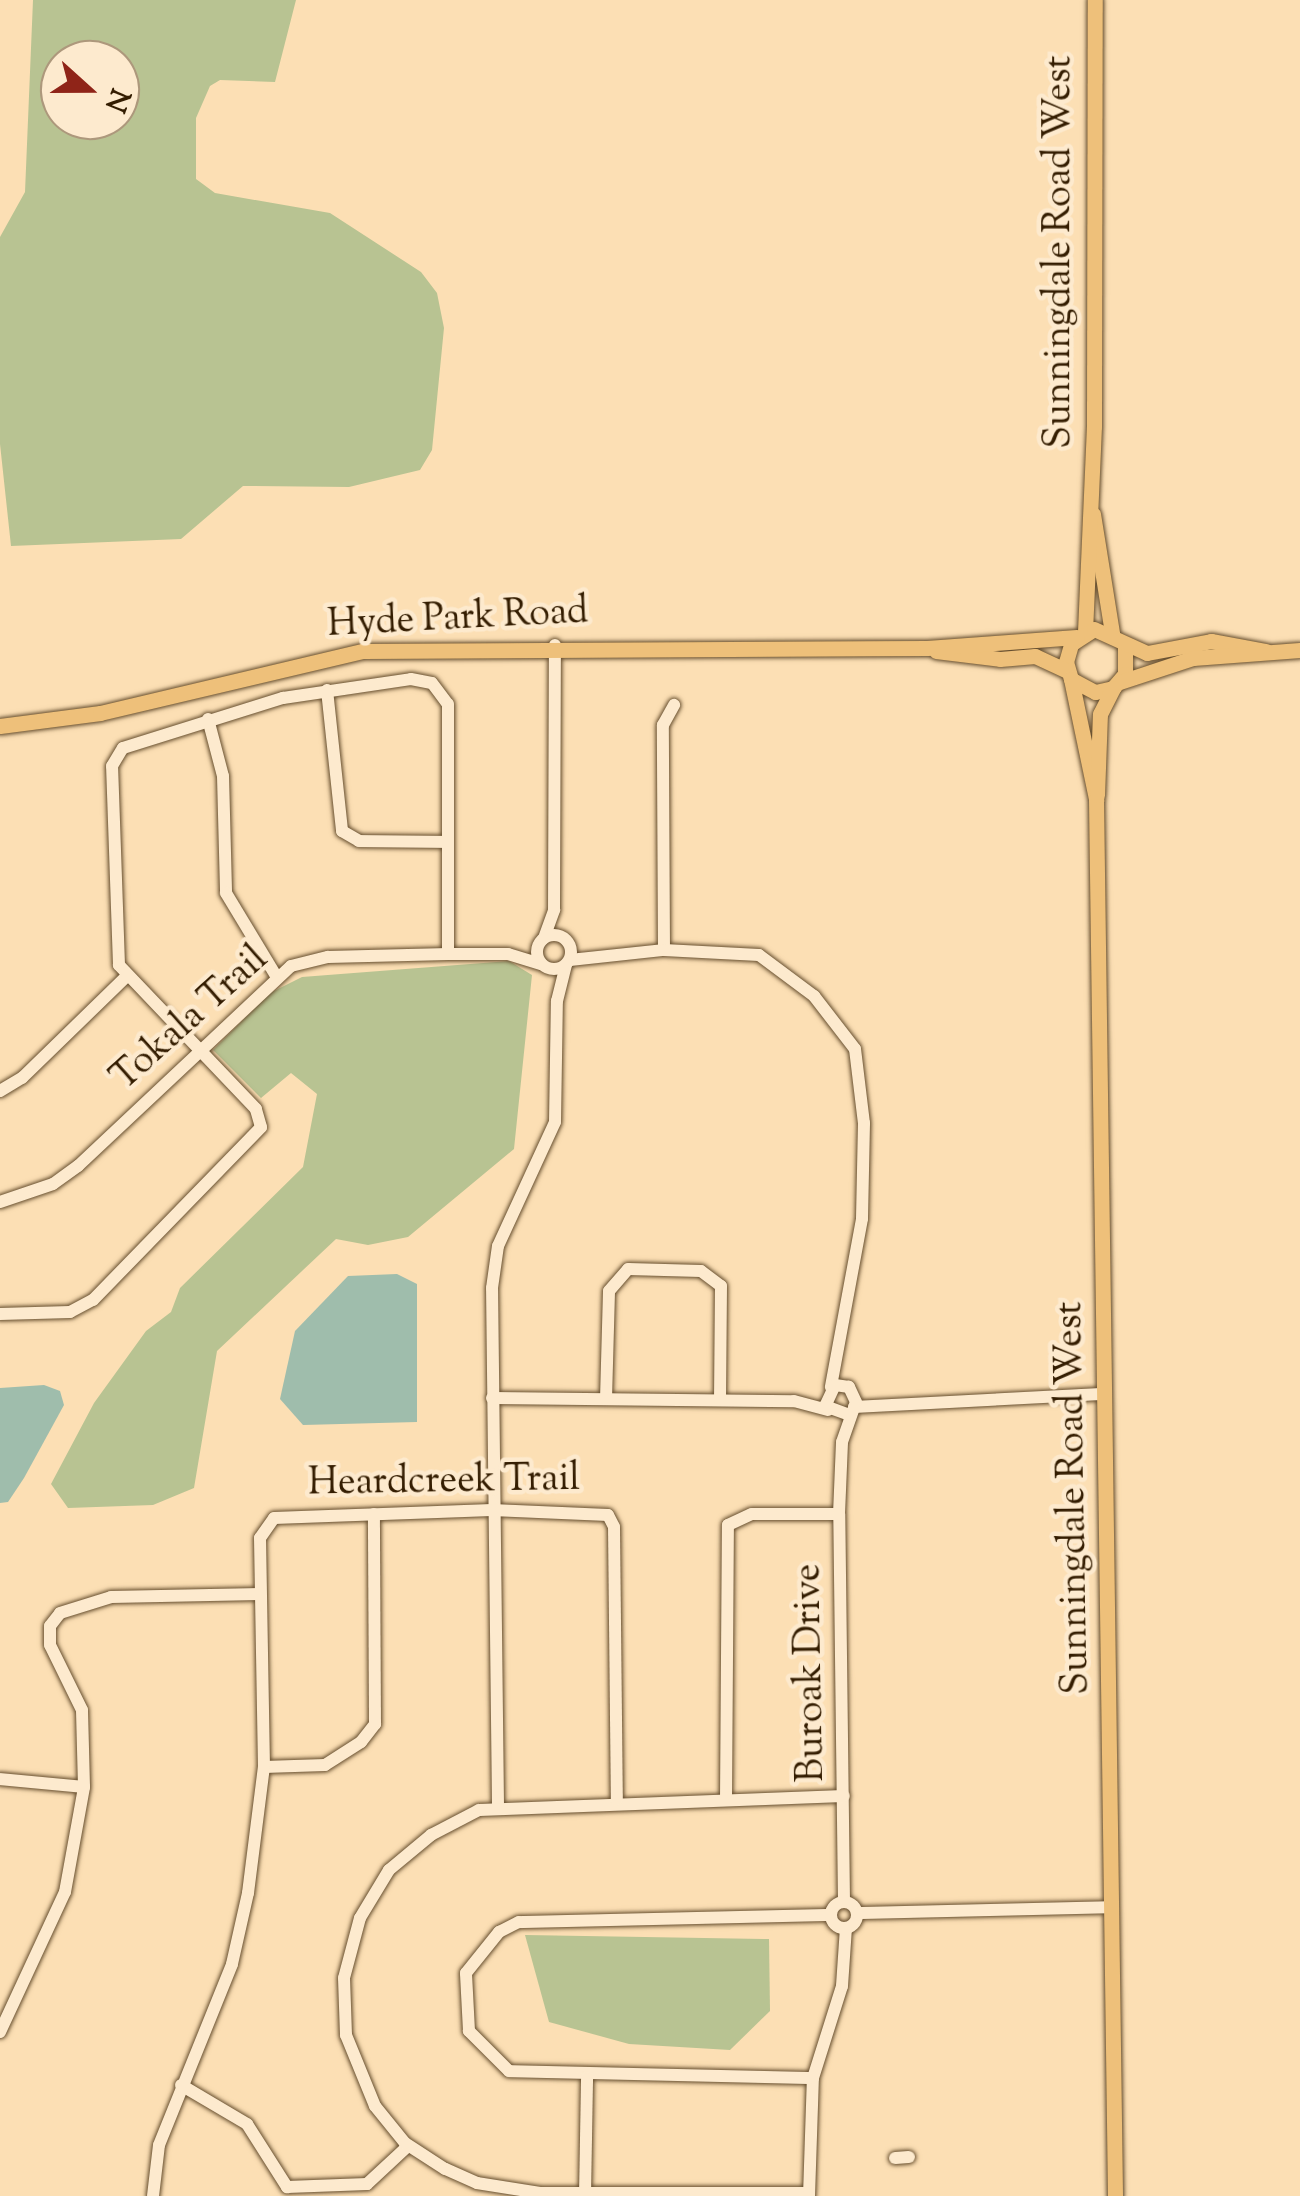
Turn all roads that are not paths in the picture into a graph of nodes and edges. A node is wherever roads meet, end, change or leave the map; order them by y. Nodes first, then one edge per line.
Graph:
1 (1095, 0) edge
2 (1091, 504) junction
3 (1112, 633) junction
4 (1081, 634) junction
5 (555, 645) junction
6 (1125, 646) junction
7 (927, 648) junction
8 (1300, 650) edge
9 (1266, 651) junction
10 (1069, 675) junction
11 (1116, 685) junction
12 (327, 690) junction
13 (674, 705) dead end
14 (208, 719) junction
15 (0, 726) edge
16 (1096, 799) junction
17 (448, 842) junction
18 (554, 910) junction
19 (542, 940) junction
20 (568, 941) junction
21 (664, 950) junction
22 (448, 954) junction
23 (508, 954) junction
24 (602, 954) junction
25 (568, 963) junction
26 (543, 966) junction
27 (276, 976) junction
28 (126, 977) junction
29 (557, 1001) junction
30 (200, 1049) junction
31 (0, 1091) edge
32 (0, 1202) edge
33 (0, 1314) edge
34 (841, 1348) junction
35 (829, 1389) junction
36 (851, 1389) junction
37 (1106, 1394) junction
38 (492, 1398) junction
39 (606, 1399) junction
40 (720, 1400) junction
41 (887, 1400) junction
42 (794, 1401) junction
43 (841, 1411) junction
44 (492, 1510) junction
45 (374, 1514) junction
46 (839, 1514) junction
47 (260, 1594) junction
48 (264, 1767) junction
49 (0, 1780) edge
50 (84, 1787) junction
51 (844, 1796) junction
52 (617, 1800) junction
53 (726, 1800) junction
54 (498, 1805) junction
55 (844, 1902) junction
56 (1114, 1907) junction
57 (857, 1913) junction
58 (832, 1916) junction
59 (846, 1928) junction
60 (0, 2032) edge
61 (588, 2077) junction
62 (812, 2078) junction
63 (181, 2085) junction
64 (408, 2146) junction
65 (585, 2194) edge
66 (809, 2194) edge
67 (153, 2196) edge
68 (1116, 2196) edge

1 - 2 main road, Sunningdale Road West
2 - 3 main road, Sunningdale Road West
2 - 4 main road, Sunningdale Road West
3 - 4 main road
3 - 6 main road
4 - 7 main road, Hyde Park Road
4 - 10 main road
5 - 7 main road, Hyde Park Road
5 - 15 main road, Hyde Park Road
5 - 18 street
6 - 9 main road
6 - 11 main road
7 - 10 main road, Hyde Park Road
8 - 9 main road
9 - 11 main road
10 - 11 main road
10 - 16 main road, Sunningdale Road West
11 - 16 main road, Sunningdale Road West
12 - 14 street
12 - 17 street
12 - 17 street
13 - 21 street
14 - 27 street
14 - 28 street
16 - 37 main road, Sunningdale Road West
17 - 22 street
18 - 19 street
18 - 20 street
19 - 20 street
19 - 23 street, Tokala Trail
19 - 26 street
20 - 24 street
20 - 25 street
21 - 24 street
21 - 34 street
22 - 23 street, Tokala Trail
22 - 27 street, Tokala Trail
23 - 26 street, Tokala Trail
24 - 25 street
25 - 26 street
25 - 29 street
26 - 29 street
27 - 30 street, Tokala Trail
28 - 30 street
28 - 31 street
29 - 38 street
30 - 32 street, Tokala Trail
30 - 33 street
34 - 35 street
34 - 36 street
35 - 36 street
35 - 42 street
35 - 43 street
36 - 41 street
36 - 43 street
37 - 41 street
37 - 56 main road, Sunningdale Road West
38 - 39 street
38 - 44 street
39 - 40 street
39 - 40 street
40 - 42 street
41 - 43 street
42 - 43 street
43 - 46 street, Buroak Drive
44 - 45 street, Heardcreek Trail
44 - 52 street, Heardcreek Trail
44 - 54 street
45 - 47 street, Heardcreek Trail
45 - 48 street
46 - 51 street, Buroak Drive
46 - 53 street
47 - 48 street, Heardcreek Trail
47 - 50 street
48 - 63 street, Heardcreek Trail
49 - 50 street
50 - 60 street
51 - 53 street
51 - 55 street, Buroak Drive
52 - 53 street
52 - 54 street
54 - 64 street
55 - 57 street
55 - 58 street
56 - 57 street
56 - 68 main road, Sunningdale Road West
57 - 59 street
58 - 59 street
58 - 61 street
59 - 62 street
61 - 62 street
61 - 65 street
62 - 66 street
63 - 64 street
63 - 67 street, Heardcreek Trail
64 - 65 street
65 - 66 street

